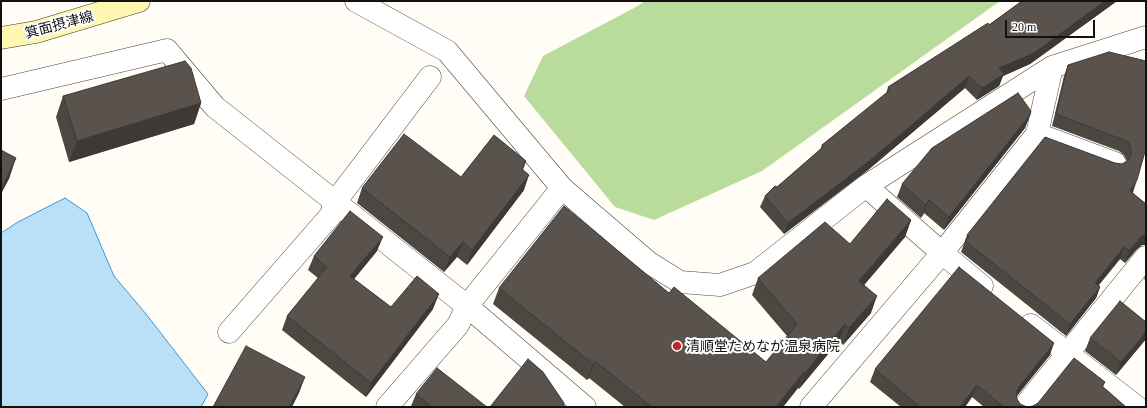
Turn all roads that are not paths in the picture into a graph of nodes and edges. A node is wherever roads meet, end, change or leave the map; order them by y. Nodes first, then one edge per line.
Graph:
1 (139, 1) edge
2 (356, 1) edge
3 (1146, 37) edge
4 (1, 38) edge
5 (1052, 67) junction
6 (430, 77) dead end
7 (1, 88) edge
8 (1037, 134) junction
9 (1115, 162) edge
10 (866, 186) junction
11 (562, 188) junction
12 (335, 202) junction
13 (942, 253) junction
14 (1146, 257) edge
15 (995, 296) edge
16 (467, 306) junction
17 (1013, 310) edge
18 (229, 332) dead end
19 (1067, 353) junction
20 (387, 407) edge
21 (585, 407) edge
22 (811, 407) edge
23 (1024, 407) edge
24 (1136, 407) edge

1 - 4 main road, 箕面摂津線
2 - 11 street
3 - 5 street
5 - 8 street
5 - 10 street
6 - 12 street
7 - 12 street
8 - 9 street
8 - 13 street
10 - 11 street
10 - 13 street
11 - 16 street
12 - 16 street
12 - 18 street
13 - 15 street
13 - 22 street
14 - 19 street
16 - 20 street
16 - 21 street
17 - 19 street
19 - 23 street
19 - 24 street

